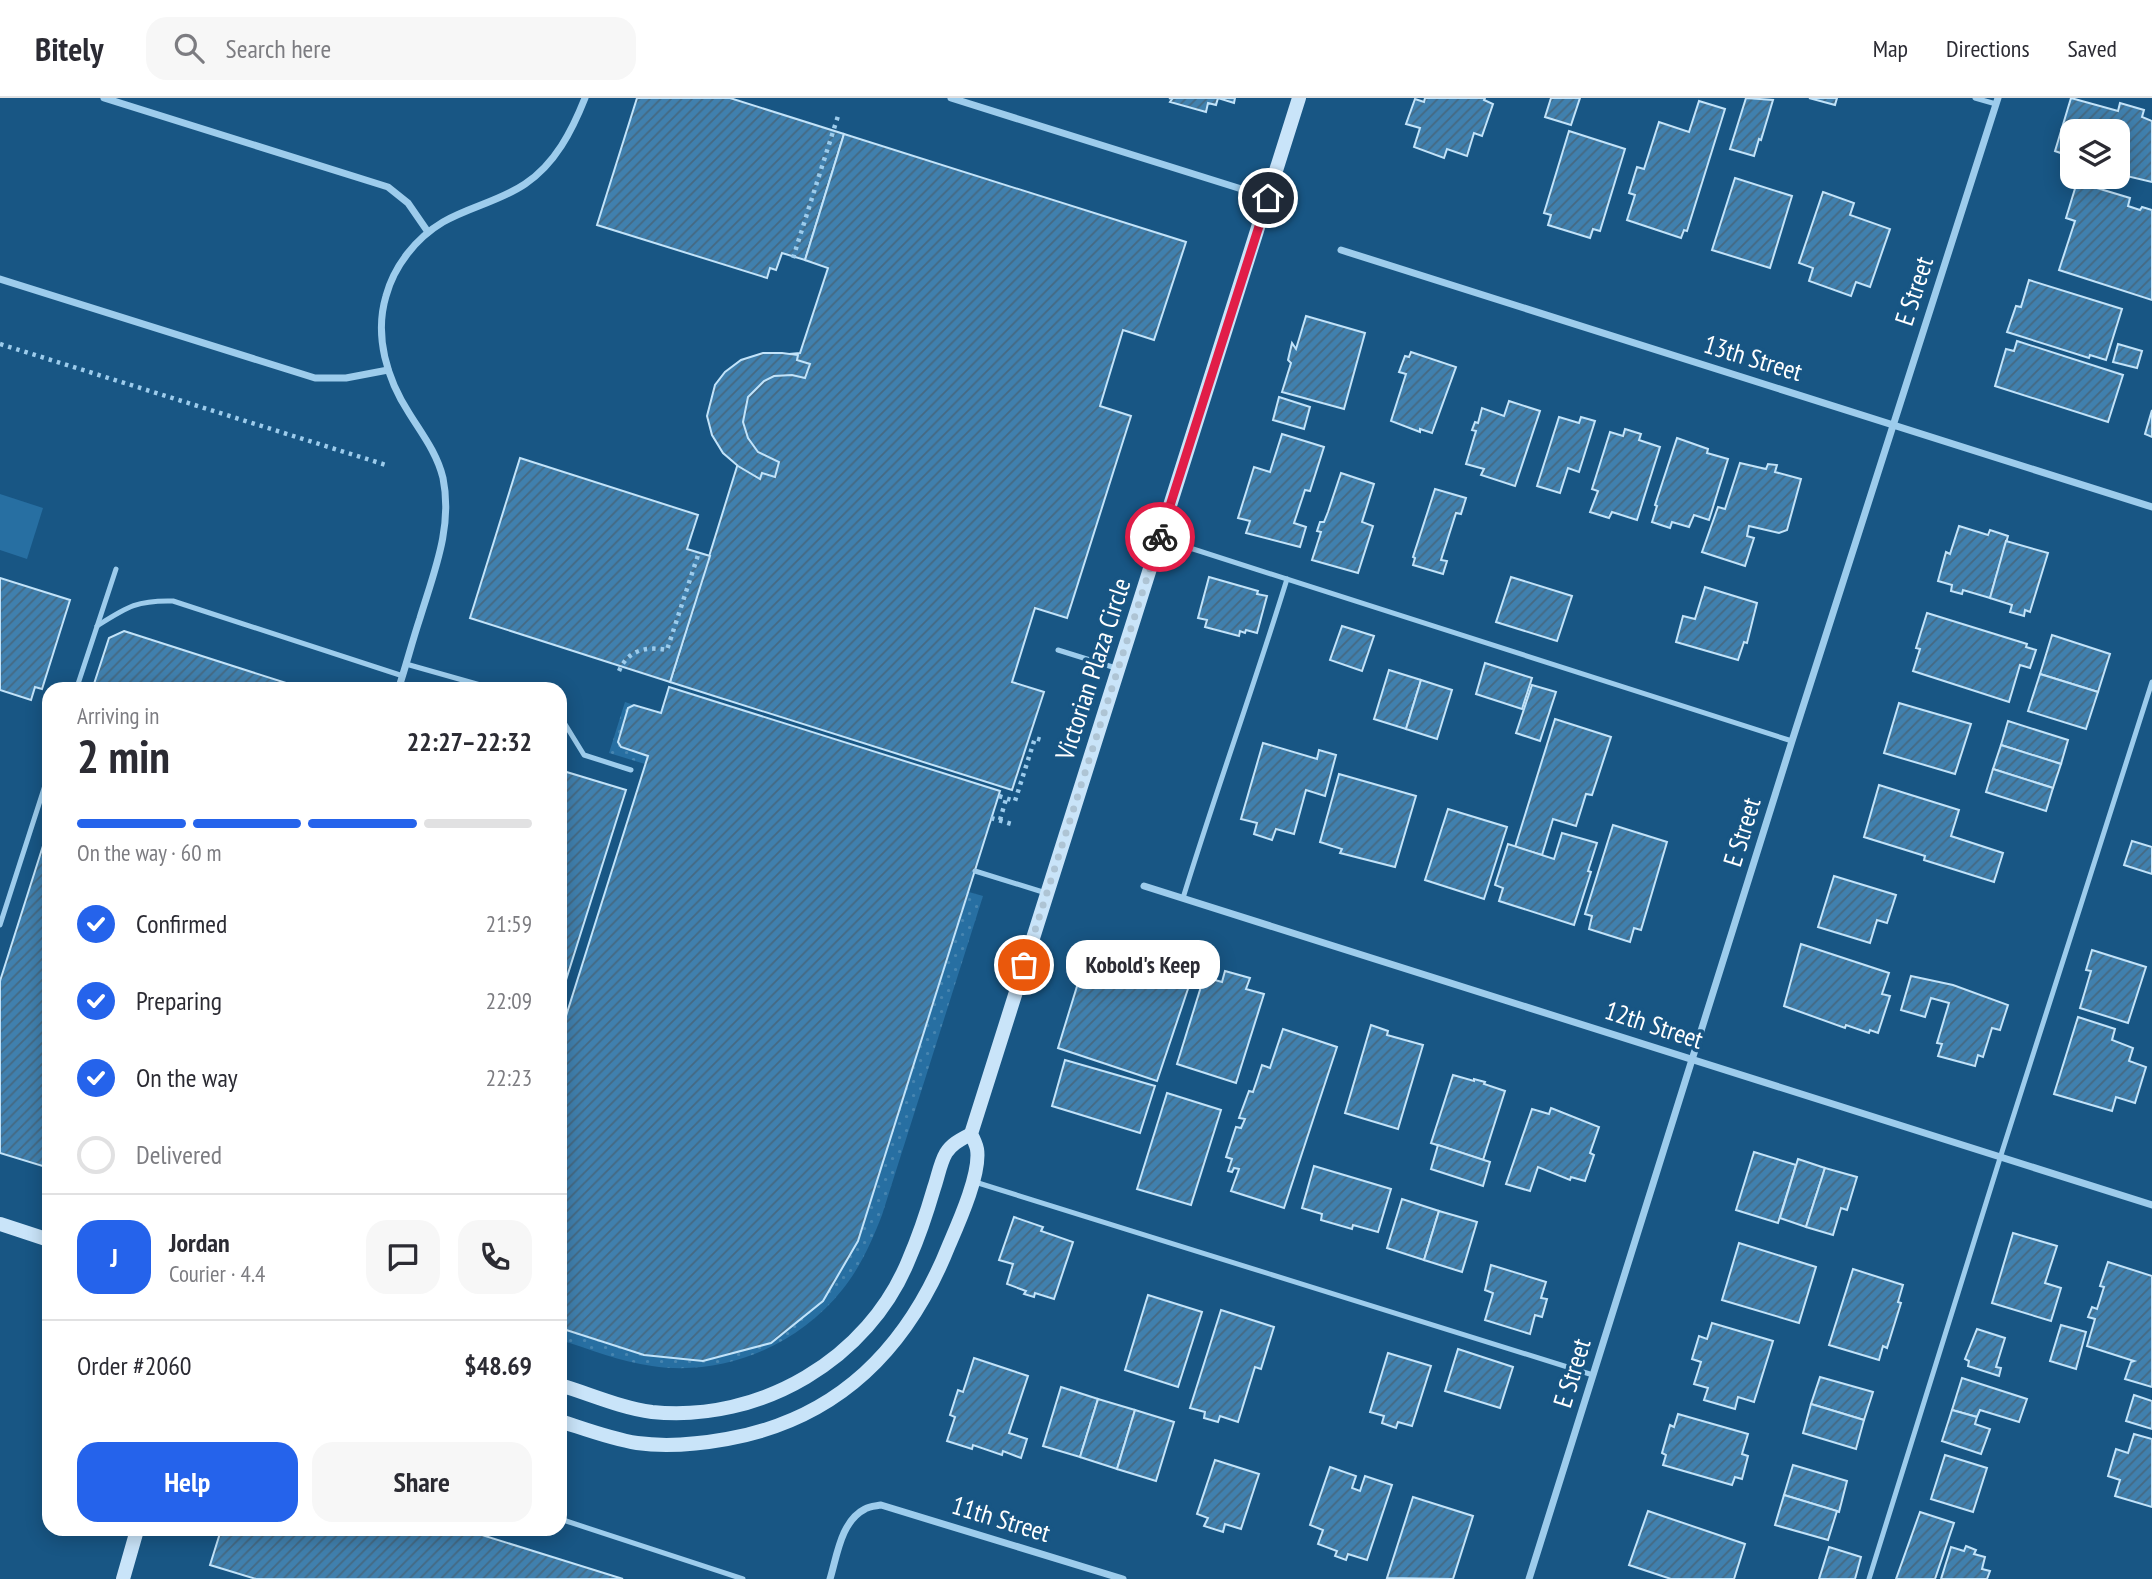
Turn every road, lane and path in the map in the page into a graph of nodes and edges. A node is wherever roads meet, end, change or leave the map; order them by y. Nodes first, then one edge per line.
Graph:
1 (104, 98) edge
2 (585, 98) edge
3 (951, 98) edge
4 (1299, 98) edge
5 (1975, 98) edge
6 (1997, 101) edge
7 (838, 116) dead end
8 (1268, 198) junction
9 (428, 233) junction
10 (1340, 250) dead end
11 (793, 258) dead end
12 (0, 279) edge
13 (0, 344) edge
14 (388, 370) junction
15 (1894, 424) junction
16 (386, 465) dead end
17 (2152, 507) edge
18 (1160, 539) junction
19 (699, 552) dead end
20 (116, 569) dead end
21 (1287, 579) junction
22 (97, 626) junction
23 (1058, 650) dead end
24 (406, 664) junction
25 (1119, 669) junction
26 (619, 671) dead end
27 (402, 676) junction
28 (79, 682) edge
29 (400, 682) edge
30 (470, 682) edge
31 (2152, 682) edge
32 (567, 727) edge
33 (1042, 740) dead end
34 (1792, 741) junction
35 (631, 770) dead end
36 (42, 795) edge
37 (999, 796) dead end
38 (1006, 799) junction
39 (991, 818) dead end
40 (1000, 820) junction
41 (1015, 825) dead end
42 (975, 871) dead end
43 (1144, 886) dead end
44 (1047, 893) junction
45 (1183, 898) junction
46 (0, 925) edge
47 (1693, 1059) junction
48 (971, 1133) junction
49 (2000, 1155) junction
50 (972, 1181) junction
51 (2152, 1205) edge
52 (0, 1224) edge
53 (42, 1238) edge
54 (1593, 1375) junction
55 (567, 1387) edge
56 (567, 1423) edge
57 (567, 1521) edge
58 (135, 1536) edge
59 (123, 1579) edge
60 (743, 1579) edge
61 (830, 1579) edge
62 (1123, 1579) edge
63 (1529, 1579) edge
64 (1869, 1579) edge

1 - 9 street
2 - 9 street
3 - 8 street
4 - 8 street, Victorian Plaza Circle
5 - 6 lane
6 - 15 street, E Street
7 - 11 path
8 - 18 street, Victorian Plaza Circle
9 - 14 street
10 - 15 street, 13th Street
12 - 14 street
13 - 16 path
14 - 24 street
15 - 17 street, 13th Street
15 - 34 street, E Street
18 - 21 lane
18 - 25 street, Victorian Plaza Circle
19 - 26 path
20 - 22 lane
21 - 34 lane
21 - 45 lane
22 - 27 lane
22 - 28 lane
23 - 25 lane
24 - 27 street
24 - 30 lane
25 - 44 street, Victorian Plaza Circle
27 - 29 street
31 - 49 lane
32 - 35 lane
33 - 38 path
34 - 47 street, E Street
36 - 46 lane
37 - 38 path
38 - 40 path
39 - 40 path
40 - 41 path
42 - 44 lane
43 - 45 street, 12th Street
44 - 48 street, Victorian Plaza Circle
45 - 47 street, 12th Street
47 - 49 street, 12th Street
47 - 54 street, E Street
48 - 50 street, Victorian Plaza Circle
48 - 55 street
49 - 51 street, 12th Street
49 - 64 lane
50 - 54 lane
50 - 56 street, Victorian Plaza Circle
52 - 53 street
54 - 63 street, E Street
57 - 60 lane
58 - 59 street
61 - 62 street, 11th Street

